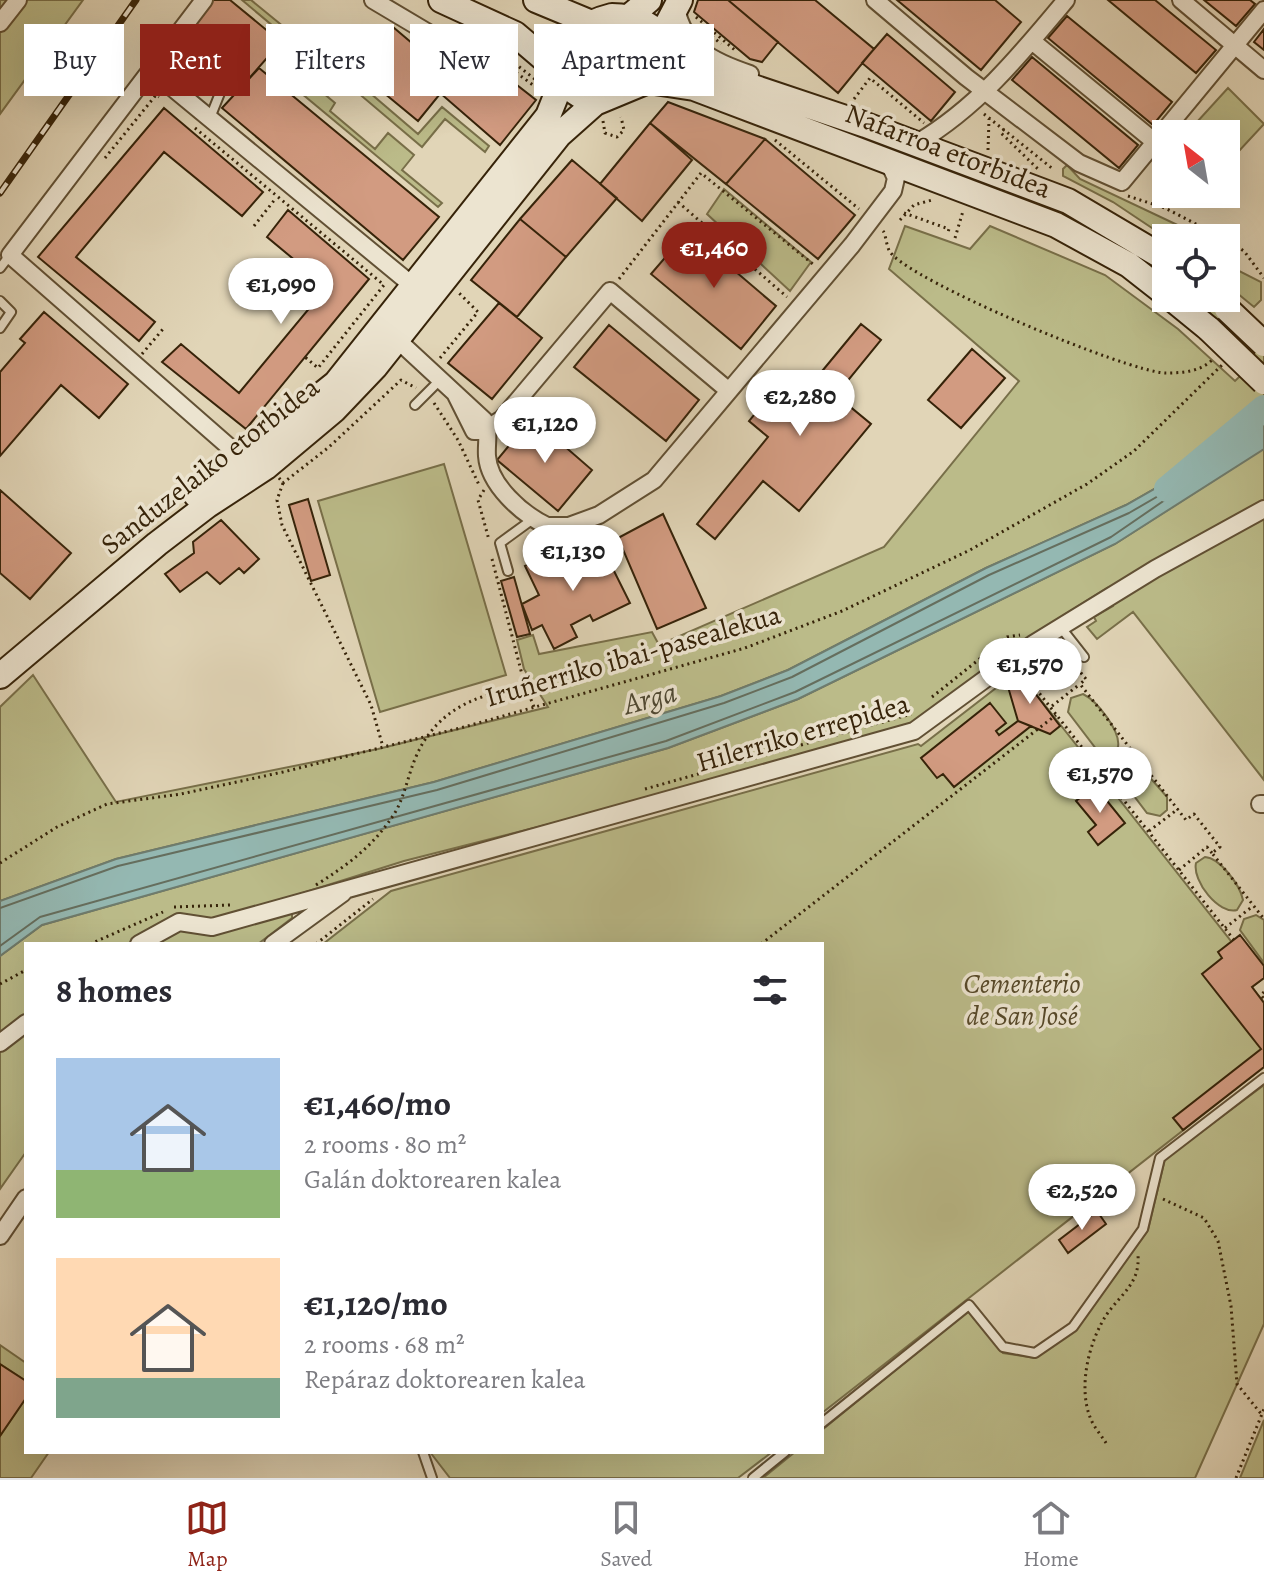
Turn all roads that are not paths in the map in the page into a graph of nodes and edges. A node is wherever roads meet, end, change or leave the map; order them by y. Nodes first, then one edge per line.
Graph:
1 (18, 0) edge
2 (204, 0) edge
3 (373, 0) edge
4 (441, 0) edge
5 (536, 0) edge
6 (649, 0) edge
7 (875, 0) edge
8 (1066, 0) edge
9 (1181, 0) edge
10 (682, 6) edge
11 (1264, 10) edge
12 (630, 16) junction
13 (589, 22) junction
14 (0, 23) edge
15 (186, 24) edge
16 (413, 24) edge
17 (587, 24) edge
18 (641, 24) edge
19 (672, 24) edge
20 (1032, 41) junction
21 (1235, 45) junction
22 (534, 51) edge
23 (1264, 70) edge
24 (714, 73) edge
25 (140, 84) edge
26 (986, 91) junction
27 (714, 95) edge
28 (183, 96) edge
29 (219, 96) edge
30 (554, 96) edge
31 (578, 96) edge
32 (627, 96) edge
33 (811, 105) junction
34 (606, 111) junction
35 (210, 118) junction
36 (1173, 120) edge
37 (921, 134) junction
38 (1152, 140) edge
39 (1152, 146) edge
40 (887, 159) junction
41 (1152, 251) edge
42 (5, 262) edge
43 (1152, 283) edge
44 (420, 292) junction
45 (0, 301) edge
46 (1188, 312) edge
47 (1229, 312) edge
48 (0, 328) edge
49 (390, 333) junction
50 (1264, 344) edge
51 (440, 380) junction
52 (1264, 382) edge
53 (729, 391) junction
54 (415, 405) dead end
55 (488, 429) junction
56 (243, 459) junction
57 (1264, 509) edge
58 (534, 518) junction
59 (508, 571) dead end
60 (1062, 629) junction
61 (0, 656) edge
62 (1084, 657) dead end
63 (0, 676) edge
64 (354, 885) junction
65 (143, 942) edge
66 (276, 942) edge
67 (24, 1025) edge
68 (0, 1043) edge
69 (1264, 1078) edge
70 (24, 1201) edge
71 (0, 1236) edge
72 (824, 1421) edge
73 (424, 1454) edge
74 (783, 1454) edge
75 (432, 1478) edge
76 (753, 1478) edge

1 - 14 street
2 - 15 street
3 - 16 street
4 - 22 main road
5 - 13 main road
6 - 12 main road
7 - 26 street
8 - 20 street
9 - 21 street
10 - 19 main road
10 - 33 street, Nafarroa etorbidea
11 - 21 street
12 - 13 main road
12 - 18 main road, Nafarroa etorbidea
13 - 17 main road, Sanduzelaiko etorbidea
20 - 26 street
20 - 38 street
21 - 23 street
21 - 36 street
24 - 33 main road, Nafarroa etorbidea
25 - 42 street
26 - 37 street
26 - 39 street
27 - 40 main road, Nafarroa etorbidea
28 - 35 street
29 - 35 lane
30 - 44 main road, Sanduzelaiko etorbidea
31 - 34 main road
32 - 34 main road, Sanduzelaiko etorbidea
33 - 37 main road, Nafarroa etorbidea
34 - 44 main road, Sanduzelaiko etorbidea
35 - 44 street
37 - 41 main road, Nafarroa etorbidea
40 - 43 main road, Nafarroa etorbidea
40 - 53 street
42 - 56 street
44 - 49 main road, Sanduzelaiko etorbidea
45 - 48 lane
46 - 52 main road, Nafarroa etorbidea, bridge
47 - 50 main road, bridge
49 - 51 street
49 - 56 main road, Sanduzelaiko etorbidea
49 - 63 main road, Sanduzelaiko etorbidea
51 - 54 lane
51 - 55 street
53 - 55 street
53 - 58 street
55 - 58 street
56 - 61 main road, Sanduzelaiko etorbidea
57 - 60 street, Hilerriko errepidea
58 - 59 lane
60 - 62 lane
60 - 64 street, Hilerriko errepidea
64 - 65 street, Hilerriko errepidea
64 - 66 street, Hilerriko errepidea
67 - 68 street
69 - 72 lane
70 - 71 street
73 - 75 lane
74 - 76 lane

